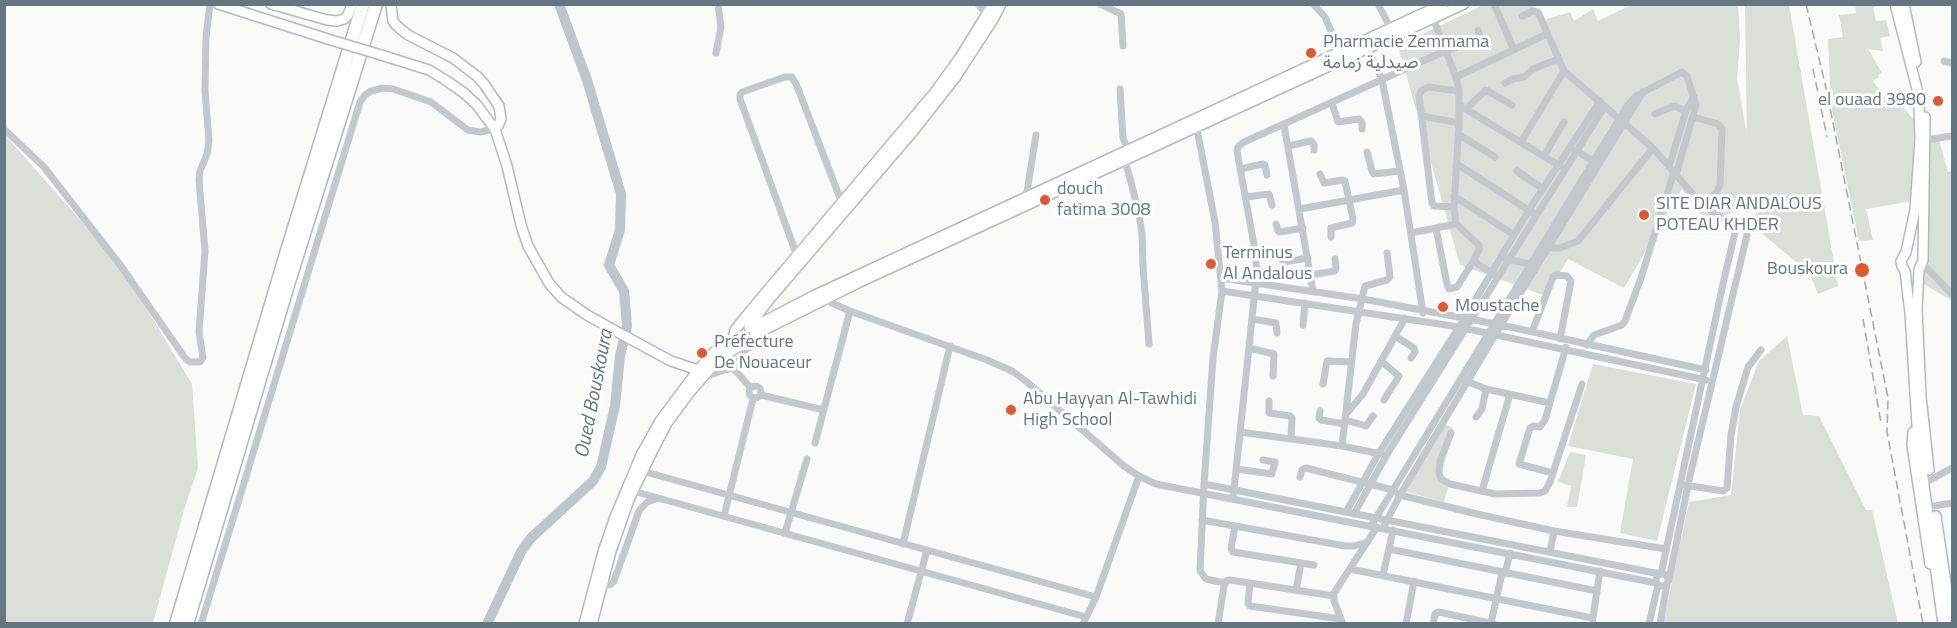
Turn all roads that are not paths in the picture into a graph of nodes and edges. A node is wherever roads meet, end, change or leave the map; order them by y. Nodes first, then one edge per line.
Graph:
1 (210, 4) edge
2 (218, 4) edge
3 (271, 4) edge
4 (352, 4) edge
5 (363, 4) edge
6 (376, 4) edge
7 (392, 4) edge
8 (718, 4) edge
9 (978, 4) edge
10 (993, 4) edge
11 (1001, 4) edge
12 (1100, 4) edge
13 (1313, 4) edge
14 (1378, 4) edge
15 (1443, 4) edge
16 (1464, 4) edge
17 (1494, 4) edge
18 (1895, 4) edge
19 (1904, 4) edge
20 (987, 15) junction
21 (1522, 16) dead end
22 (1433, 18) junction
23 (1391, 29) junction
24 (1478, 30) dead end
25 (1547, 34) junction
26 (1366, 44) junction
27 (1123, 46) dead end
28 (1514, 50) junction
29 (1445, 51) junction
30 (1340, 52) junction
31 (716, 53) dead end
32 (1558, 59) junction
33 (1944, 62) dead end
34 (1953, 63) edge
35 (1564, 71) junction
36 (1456, 77) junction
37 (1382, 80) junction
38 (1505, 83) dead end
39 (1120, 89) dead end
40 (1459, 91) junction
41 (1694, 96) junction
42 (1332, 103) junction
43 (1602, 104) junction
44 (1512, 105) dead end
45 (1463, 107) junction
46 (1686, 111) junction
47 (1655, 114) dead end
48 (1422, 116) junction
49 (1693, 117) junction
50 (1621, 120) junction
51 (1563, 122) dead end
52 (1196, 123) junction
53 (1459, 123) junction
54 (1284, 125) junction
55 (4, 129) edge
56 (495, 129) junction
57 (1362, 129) dead end
58 (1458, 134) junction
59 (1036, 135) dead end
60 (1953, 136) edge
61 (1926, 140) junction
62 (1521, 142) junction
63 (1288, 146) junction
64 (1653, 148) junction
65 (1573, 149) junction
66 (1314, 150) dead end
67 (1367, 152) dead end
68 (1127, 155) junction
69 (1544, 156) junction
70 (1495, 157) dead end
71 (1595, 163) junction
72 (1457, 164) junction
73 (1562, 167) junction
74 (1240, 169) junction
75 (1399, 171) junction
76 (1517, 171) dead end
77 (1673, 171) junction
78 (1320, 174) dead end
79 (1268, 175) dead end
80 (1543, 189) junction
81 (1404, 190) junction
82 (1454, 196) junction
83 (1246, 197) junction
84 (1026, 198) junction
85 (1350, 200) junction
86 (1272, 205) dead end
87 (1702, 205) junction
88 (844, 207) junction
89 (1454, 207) junction
90 (1300, 209) junction
91 (1533, 213) junction
92 (1276, 224) dead end
93 (1456, 224) junction
94 (1303, 228) junction
95 (1436, 228) junction
96 (1737, 228) junction
97 (1412, 233) junction
98 (1514, 235) junction
99 (1331, 237) dead end
100 (1546, 244) junction
101 (1281, 251) dead end
102 (1906, 252) junction
103 (1387, 253) dead end
104 (797, 256) junction
105 (1308, 258) junction
106 (1335, 259) dead end
107 (1505, 259) junction
108 (1473, 260) junction
109 (1530, 264) junction
110 (1921, 264) junction
111 (1905, 271) junction
112 (1310, 275) junction
113 (1495, 275) junction
114 (1221, 278) junction
115 (1256, 282) junction
116 (1222, 291) junction
117 (1313, 291) junction
118 (1953, 294) edge
119 (1255, 295) junction
120 (1363, 299) junction
121 (825, 300) junction
122 (767, 302) junction
123 (1305, 303) junction
124 (850, 311) junction
125 (1359, 311) junction
126 (1424, 311) junction
127 (1717, 311) junction
128 (782, 313) junction
129 (1728, 314) junction
130 (1405, 318) junction
131 (1252, 319) junction
132 (1467, 319) junction
133 (1423, 321) junction
134 (1303, 325) dead end
135 (1497, 325) junction
136 (739, 327) junction
137 (1462, 328) junction
138 (752, 330) junction
139 (1532, 332) junction
140 (1277, 333) dead end
141 (1492, 334) junction
142 (1395, 336) junction
143 (734, 338) junction
144 (1564, 340) junction
145 (1149, 344) dead end
146 (1587, 345) junction
147 (744, 346) junction
148 (950, 346) junction
149 (1595, 346) junction
150 (1249, 348) junction
151 (1565, 350) junction
152 (1761, 350) dead end
153 (1593, 356) junction
154 (1411, 358) dead end
155 (1381, 361) junction
156 (1352, 362) junction
157 (733, 368) junction
158 (1704, 370) junction
159 (1715, 372) junction
160 (697, 375) junction
161 (1273, 375) dead end
162 (1465, 379) junction
163 (1702, 380) junction
164 (1713, 382) junction
165 (1323, 384) dead end
166 (1582, 384) dead end
167 (751, 388) junction
168 (1486, 389) junction
169 (1509, 394) junction
170 (761, 396) junction
171 (753, 399) junction
172 (1384, 400) dead end
173 (1269, 401) dead end
174 (1550, 404) junction
175 (824, 410) junction
176 (1320, 411) dead end
177 (1373, 416) dead end
178 (1476, 417) dead end
179 (1346, 419) junction
180 (1240, 432) junction
181 (1451, 433) dead end
182 (1291, 439) junction
183 (815, 443) dead end
184 (1342, 446) junction
185 (1383, 455) junction
186 (1414, 455) junction
187 (807, 459) dead end
188 (1423, 459) junction
189 (1263, 460) dead end
190 (1953, 468) edge
191 (1236, 470) junction
192 (642, 471) junction
193 (1553, 473) junction
194 (1139, 476) junction
195 (1300, 477) dead end
196 (1930, 480) junction
197 (1204, 484) junction
198 (1366, 484) junction
199 (1679, 484) junction
200 (1688, 486) junction
201 (1234, 490) junction
202 (1393, 490) junction
203 (633, 491) junction
204 (1482, 491) junction
205 (1203, 494) junction
206 (729, 495) junction
207 (1400, 495) junction
208 (658, 498) junction
209 (1233, 499) junction
210 (1953, 503) edge
211 (1934, 506) junction
212 (1346, 512) junction
213 (791, 513) junction
214 (1354, 513) junction
215 (724, 516) junction
216 (1376, 518) junction
217 (1202, 520) junction
218 (1387, 520) junction
219 (1235, 526) junction
220 (1377, 527) junction
221 (1393, 530) junction
222 (1554, 531) junction
223 (784, 533) junction
224 (1368, 542) junction
225 (903, 544) junction
226 (1389, 549) junction
227 (1666, 549) junction
228 (927, 550) junction
229 (1550, 551) junction
230 (1510, 553) junction
231 (1543, 560) junction
232 (1553, 561) junction
233 (1301, 563) junction
234 (1314, 566) dead end
235 (1350, 569) junction
236 (922, 571) junction
237 (1600, 571) junction
238 (1504, 573) junction
239 (1661, 574) junction
240 (1383, 575) junction
241 (1949, 578) edge
242 (1414, 582) junction
243 (1668, 582) junction
244 (1225, 583) junction
245 (1251, 583) junction
246 (1657, 584) junction
247 (597, 586) junction
248 (1296, 590) junction
249 (1597, 591) junction
250 (1946, 591) edge
251 (1334, 596) junction
252 (1096, 597) junction
253 (1496, 598) junction
254 (1951, 608) edge
255 (1084, 620) edge
256 (1459, 620) edge
257 (1342, 621) edge
258 (1592, 621) edge
259 (1488, 623) edge
260 (176, 624) edge
261 (187, 624) edge
262 (201, 624) edge
263 (585, 624) edge
264 (592, 624) edge
265 (907, 624) edge
266 (1218, 624) edge
267 (1406, 624) edge
268 (1433, 624) edge
269 (1649, 624) edge
270 (1660, 624) edge
271 (1943, 624) edge
272 (1952, 624) edge

1 - 55 street
2 - 56 street, bridge
3 - 4 street
5 - 260 highway
6 - 261 highway
7 - 56 street
8 - 31 street
9 - 20 street
10 - 20 street
11 - 88 street
12 - 27 street
13 - 30 street
14 - 23 street
15 - 23 street
16 - 22 street
17 - 28 street
18 - 102 street
19 - 61 street
20 - 88 street
21 - 25 street
22 - 26 street
22 - 29 street
23 - 26 street
24 - 29 street
25 - 28 street
25 - 32 street
26 - 30 street
26 - 37 street
26 - 52 street
28 - 36 street
29 - 36 street
29 - 37 street
30 - 52 street
32 - 35 street
32 - 38 street
33 - 34 street
35 - 43 street
35 - 62 street
36 - 40 street
37 - 42 street
37 - 75 street
39 - 68 street
40 - 45 street
40 - 48 street
41 - 46 street
41 - 49 street
41 - 50 street
42 - 54 street
42 - 57 street
43 - 50 street
43 - 65 street
44 - 45 street
45 - 53 street
45 - 62 street
46 - 47 street
46 - 77 street
48 - 53 street
48 - 89 street
49 - 77 street
49 - 87 street
50 - 64 street
50 - 71 street
51 - 69 street
52 - 68 street
52 - 114 street
53 - 58 street
54 - 63 street
54 - 74 street
56 - 160 street
56 - 262 street
58 - 70 street
58 - 72 street
59 - 84 street
60 - 61 street
61 - 110 street
62 - 69 street
63 - 66 street
63 - 90 street
64 - 77 street
64 - 100 street
65 - 71 street
65 - 73 street
67 - 75 street
68 - 84 street
68 - 121 street
68 - 145 street
69 - 73 street
71 - 100 street
72 - 82 street
72 - 91 street
73 - 80 street
73 - 91 street
74 - 79 street
74 - 83 street
75 - 81 street
76 - 80 street
77 - 87 street
77 - 146 street
78 - 85 street
80 - 91 street
81 - 85 street
81 - 97 street
82 - 89 street
82 - 98 street
83 - 86 street
83 - 115 street
84 - 128 street
85 - 90 street
85 - 99 street
87 - 96 street
88 - 104 street
88 - 104 street
88 - 122 street
89 - 93 street
90 - 94 street
91 - 98 street
91 - 107 street
92 - 94 street
93 - 95 street
93 - 108 street
94 - 105 street
95 - 97 street
95 - 108 street
96 - 127 street
96 - 129 street
97 - 126 street
98 - 107 street
100 - 109 street
100 - 135 street
101 - 105 street
102 - 110 street
102 - 111 street
103 - 120 street
104 - 136 street
105 - 112 street
106 - 112 street
107 - 109 street
107 - 113 street
108 - 113 street
109 - 135 street
110 - 111 street
110 - 118 street
110 - 196 street
111 - 250 street
112 - 117 street
113 - 132 street
114 - 115 street
114 - 116 street
115 - 117 street
115 - 119 street
116 - 119 street
116 - 197 street
117 - 120 street
119 - 123 street
119 - 131 street
120 - 125 street
120 - 126 street
121 - 124 street
121 - 138 street
122 - 128 street
122 - 138 street
123 - 125 street
123 - 134 street
124 - 148 street
124 - 175 street
125 - 130 street
125 - 156 street
126 - 132 street
126 - 133 street
127 - 129 street
127 - 158 street
128 - 138 street
129 - 159 street
130 - 133 street
130 - 142 street
131 - 140 street
131 - 150 street
132 - 135 street
132 - 137 street
133 - 137 street
135 - 139 street
135 - 141 street
136 - 138 street
136 - 143 street
137 - 141 street
137 - 185 street
138 - 147 street
139 - 144 street
139 - 144 street
141 - 151 street
141 - 162 street
142 - 154 street
142 - 155 street
143 - 147 street
143 - 160 street
144 - 146 street
144 - 151 street
146 - 149 street
147 - 157 street
147 - 160 street
148 - 194 street
148 - 225 street
149 - 153 street
149 - 158 street
150 - 161 street
150 - 180 street
151 - 153 street
151 - 174 street
152 - 200 street
153 - 163 street
155 - 172 street
155 - 179 street
156 - 165 street
156 - 179 street
157 - 160 street
157 - 167 street
158 - 159 street
158 - 163 street
159 - 164 street
160 - 192 street
160 - 247 street
162 - 168 street
162 - 186 street
162 - 188 street
163 - 164 street
163 - 199 street
164 - 200 street
166 - 193 street
167 - 170 street
167 - 171 street
168 - 169 street
168 - 178 street
169 - 174 street
169 - 204 street
170 - 171 street
170 - 175 street
171 - 206 street
173 - 182 street
174 - 193 street
175 - 183 street
176 - 179 street
177 - 179 street
179 - 184 street
180 - 182 street
180 - 191 street
181 - 204 street
182 - 184 street
184 - 185 street
185 - 198 street
186 - 188 street
186 - 202 street
187 - 213 street
188 - 207 street
189 - 191 street
190 - 196 street
191 - 201 street
192 - 203 street
192 - 206 street
193 - 204 street
194 - 205 street
194 - 252 street
195 - 198 street
196 - 211 street
197 - 201 street
197 - 205 street
198 - 202 street
198 - 212 street
198 - 214 street
199 - 200 street
199 - 227 street
200 - 243 street
201 - 209 street
201 - 212 street
202 - 207 street
202 - 216 street
203 - 208 street
203 - 247 street
205 - 209 street
205 - 217 street
206 - 213 street
206 - 215 street
207 - 218 street
207 - 222 street
208 - 215 street
208 - 247 street
209 - 220 street
210 - 211 street
211 - 241 street
212 - 214 street
213 - 223 street
213 - 225 street
214 - 216 street
215 - 223 street
216 - 218 street
216 - 220 street
217 - 219 street
217 - 244 street
218 - 220 street
218 - 229 street
219 - 224 street
219 - 233 street
220 - 221 street
220 - 224 street
221 - 226 street
221 - 230 street
222 - 227 street
222 - 229 street
223 - 236 street
224 - 235 street
225 - 228 street
226 - 238 street
226 - 240 street
227 - 239 street
228 - 236 street
228 - 252 street
229 - 231 street
229 - 232 street
229 - 239 street
230 - 231 street
230 - 238 street
231 - 232 street
232 - 237 street
233 - 234 street
233 - 248 street
235 - 240 street
235 - 251 street
236 - 255 street
236 - 265 street
237 - 246 street
237 - 249 street
238 - 249 street
238 - 253 street
239 - 243 street
239 - 246 street
240 - 242 street
241 - 250 street
242 - 253 street
242 - 267 street
243 - 246 street
243 - 270 street
244 - 245 street
244 - 266 street
245 - 248 street
245 - 257 street
246 - 269 street
247 - 263 street
247 - 264 street
248 - 251 street
249 - 258 street
250 - 254 street
250 - 271 street
251 - 257 street
252 - 255 street
253 - 258 street
253 - 259 street
254 - 272 street
256 - 259 street
256 - 268 street

